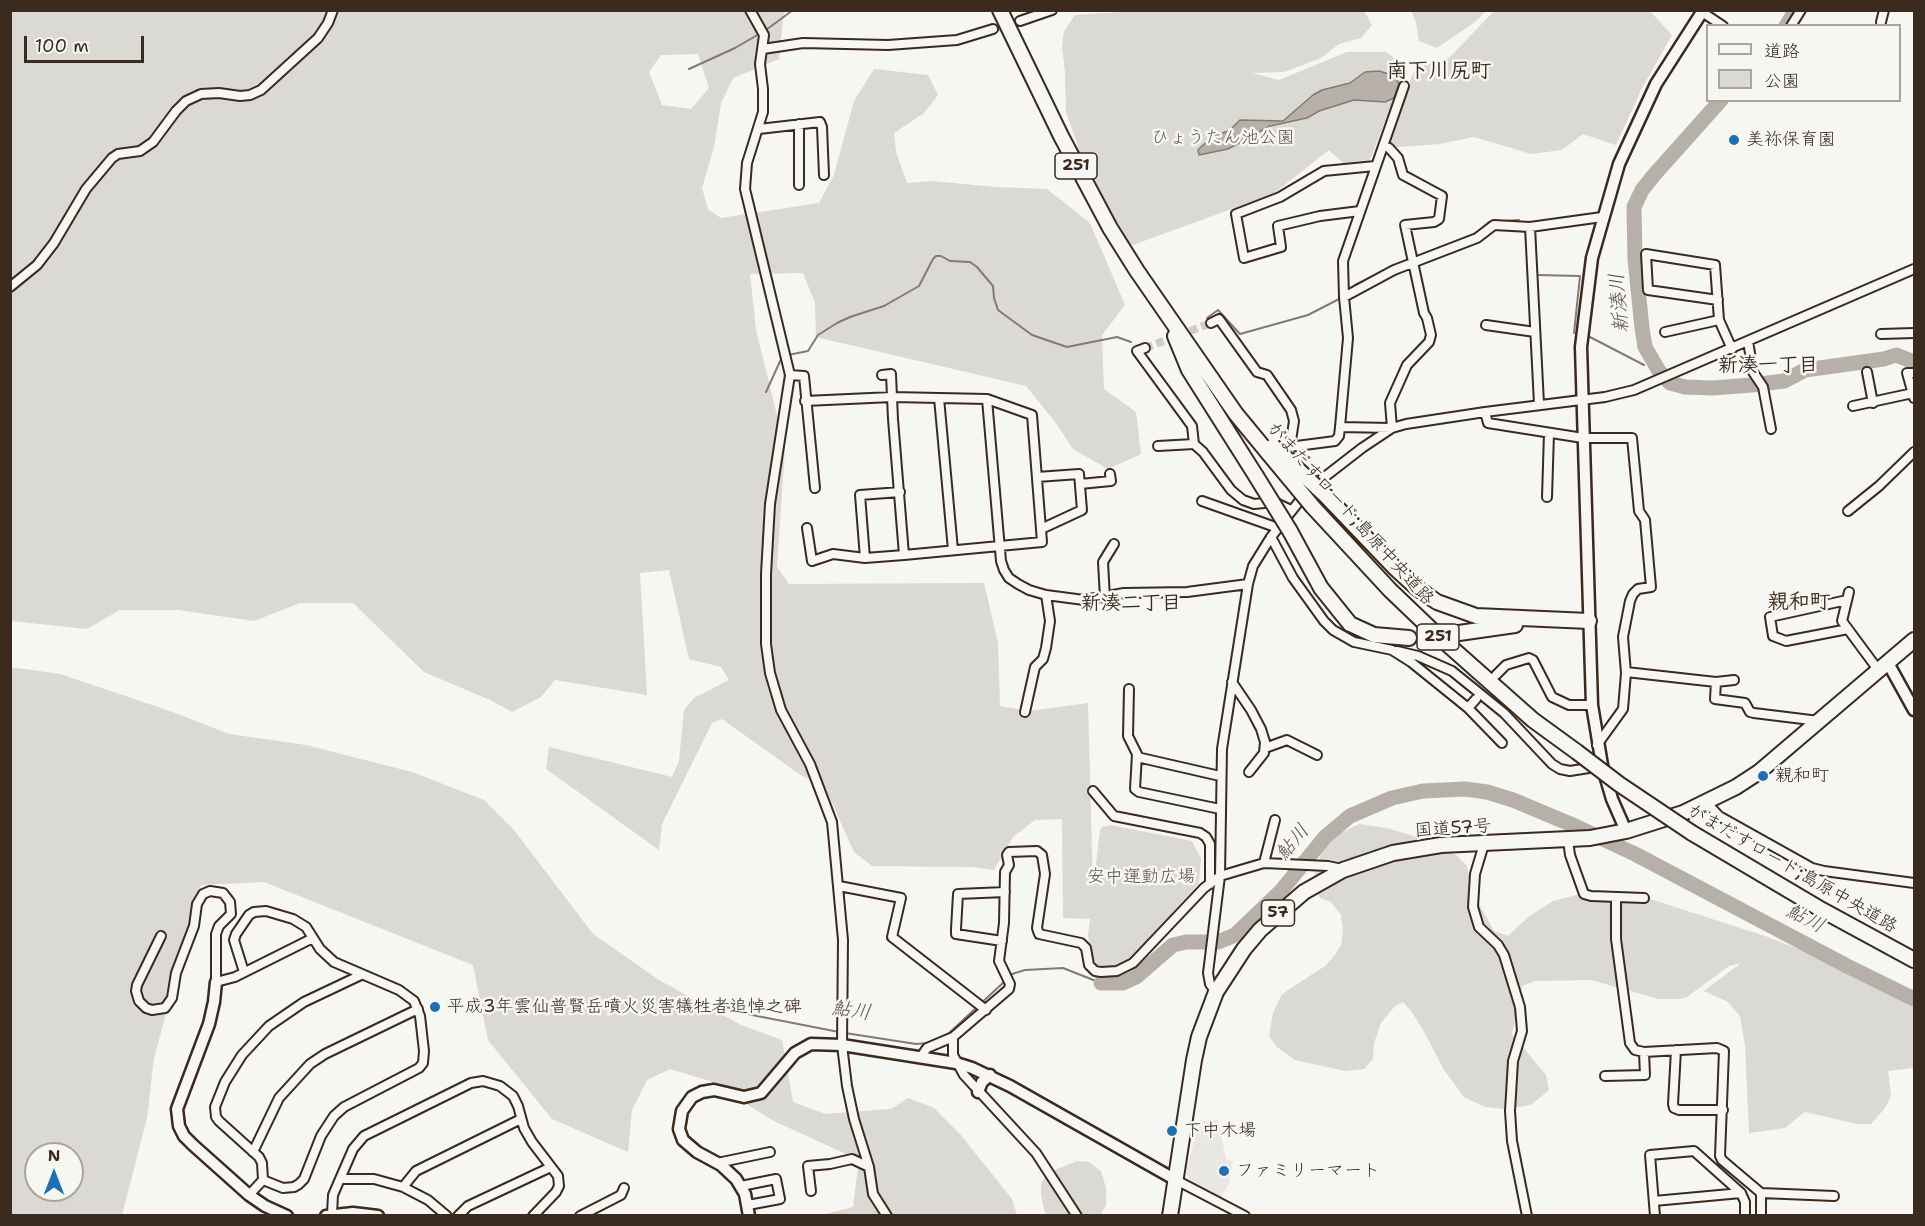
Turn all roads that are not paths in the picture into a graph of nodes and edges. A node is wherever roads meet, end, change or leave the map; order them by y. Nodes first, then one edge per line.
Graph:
1 (333, 10) edge
2 (750, 10) edge
3 (1000, 10) edge
4 (1052, 10) edge
5 (1801, 10) edge
6 (1884, 10) edge
7 (1702, 12) joint
8 (1020, 21) tunnel mouth
9 (1881, 22) dead end
10 (1720, 24) edge
11 (1792, 24) edge
12 (993, 29) tunnel mouth
13 (763, 50) junction
14 (1404, 87) dead end
15 (799, 124) junction
16 (759, 129) junction
17 (1389, 148) dead end
18 (1375, 166) junction
19 (824, 176) dead end
20 (799, 184) dead end
21 (1360, 211) junction
22 (1602, 217) junction
23 (1530, 227) junction
24 (1413, 263) junction
25 (1914, 269) edge
26 (10, 286) edge
27 (1344, 297) junction
28 (1718, 300) junction
29 (1167, 313) junction
30 (1719, 320) junction
31 (1211, 323) dead end
32 (1486, 325) dead end
33 (1535, 332) junction
34 (1665, 332) dead end
35 (1914, 333) edge
36 (1881, 334) dead end
37 (1749, 341) junction
38 (1146, 348) dead end
39 (1732, 349) junction
40 (1867, 372) dead end
41 (1914, 373) edge
42 (790, 375) junction
43 (882, 375) dead end
44 (1914, 396) edge
45 (892, 397) junction
46 (939, 398) junction
47 (987, 399) junction
48 (806, 401) junction
49 (1582, 401) junction
50 (1873, 403) junction
51 (1539, 405) junction
52 (1853, 406) dead end
53 (1485, 412) junction
54 (1340, 427) junction
55 (1392, 428) junction
56 (1771, 429) dead end
57 (1549, 433) junction
58 (1583, 438) junction
59 (1194, 444) junction
60 (1158, 446) dead end
61 (1289, 447) junction
62 (1271, 450) junction
63 (1914, 452) edge
64 (1110, 474) dead end
65 (1037, 477) junction
66 (1080, 484) junction
67 (815, 488) dead end
68 (1310, 488) junction
69 (900, 492) junction
70 (1547, 497) dead end
71 (1202, 501) dead end
72 (1291, 510) junction
73 (1848, 511) dead end
74 (807, 528) dead end
75 (1041, 529) junction
76 (1284, 530) junction
77 (1271, 537) junction
78 (1114, 544) dead end
79 (999, 546) junction
80 (953, 550) junction
81 (904, 555) junction
82 (865, 558) junction
83 (1248, 584) junction
84 (1046, 595) junction
85 (1105, 597) junction
86 (1571, 621) junction
87 (1588, 621) junction
88 (1848, 629) junction
89 (1452, 634) tunnel mouth
90 (1409, 638) tunnel mouth
91 (1914, 640) edge
92 (1392, 650) junction
93 (1883, 667) junction
94 (1626, 672) junction
95 (1496, 675) dead end
96 (1734, 680) dead end
97 (1232, 682) junction
98 (1716, 682) junction
99 (1129, 688) dead end
100 (1476, 699) dead end
101 (1592, 705) junction
102 (1468, 708) junction
103 (1914, 710) edge
104 (1025, 712) dead end
105 (1819, 721) junction
106 (1502, 743) dead end
107 (1597, 745) junction
108 (1265, 748) junction
109 (1317, 755) dead end
110 (1137, 757) junction
111 (1602, 765) junction
112 (1249, 772) dead end
113 (1220, 776) junction
114 (1093, 791) dead end
115 (1706, 802) junction
116 (1220, 809) junction
117 (1275, 820) dead end
118 (1626, 831) junction
119 (1568, 840) junction
120 (1484, 844) junction
121 (1264, 862) junction
122 (1343, 870) junction
123 (1220, 876) junction
124 (1914, 883) edge
125 (1210, 884) junction
126 (838, 886) junction
127 (1005, 892) junction
128 (1616, 897) junction
129 (1644, 898) dead end
130 (161, 936) dead end
131 (313, 938) junction
132 (1002, 941) junction
133 (1914, 960) edge
134 (244, 972) junction
135 (362, 975) junction
136 (216, 982) junction
137 (1216, 992) junction
138 (982, 1007) junction
139 (418, 1009) junction
140 (953, 1037) junction
141 (842, 1041) junction
142 (1676, 1050) junction
143 (1644, 1052) junction
144 (920, 1058) junction
145 (956, 1063) junction
146 (990, 1075) junction
147 (1605, 1076) dead end
148 (978, 1092) junction
149 (1723, 1110) junction
150 (521, 1119) junction
151 (253, 1152) junction
152 (770, 1152) dead end
153 (717, 1163) junction
154 (551, 1167) junction
155 (869, 1167) junction
156 (340, 1179) junction
157 (263, 1180) junction
158 (1176, 1180) junction
159 (741, 1186) junction
160 (403, 1187) junction
161 (624, 1188) dead end
162 (811, 1191) dead end
163 (1741, 1193) junction
164 (1761, 1193) junction
165 (249, 1195) junction
166 (1834, 1196) dead end
167 (1654, 1201) junction
168 (748, 1210) edge
169 (287, 1215) edge
170 (329, 1215) edge
171 (378, 1215) edge
172 (447, 1215) edge
173 (458, 1215) edge
174 (532, 1215) edge
175 (580, 1215) edge
176 (887, 1215) edge
177 (1077, 1215) edge
178 (1170, 1215) edge
179 (1245, 1215) edge
180 (1527, 1215) edge
181 (1655, 1215) edge
182 (1745, 1215) edge
183 (1761, 1215) edge

1 - 26 street
2 - 13 street
3 - 29 highway, がまだすロード;島原中央道路 / 251
4 - 8 street
5 - 11 street
6 - 9 street
7 - 10 street
7 - 22 street
12 - 13 street
13 - 16 street
14 - 18 street
15 - 16 street
15 - 19 street
15 - 20 street
16 - 42 street
17 - 24 street
18 - 21 street
18 - 21 street
21 - 27 street
22 - 23 street
22 - 49 street
23 - 24 street
23 - 33 street
24 - 27 street
24 - 55 street
25 - 37 street
27 - 54 street
28 - 28 street
28 - 30 street
29 - 62 highway, がまだすロード;島原中央道路 / 251
29 - 76 highway, bridge
30 - 34 street
30 - 39 street
31 - 61 street
32 - 33 street
33 - 51 street
35 - 36 street
37 - 39 street
37 - 56 street
38 - 59 street
39 - 49 street
40 - 50 street
41 - 44 street
42 - 48 street
42 - 126 street
43 - 45 street
44 - 50 street
45 - 46 street
45 - 48 street
45 - 69 street
46 - 47 street
46 - 80 street
47 - 65 street
47 - 79 street
48 - 67 street
49 - 51 street
49 - 58 street
50 - 52 street
51 - 53 street
53 - 55 street
53 - 57 street
54 - 55 street
54 - 61 street
55 - 68 street
57 - 58 street
57 - 70 street
58 - 87 street
58 - 94 street
59 - 60 street
59 - 72 street
61 - 68 street
62 - 86 highway, bridge
62 - 133 highway, がまだすロード;島原中央道路 / 251, bridge
63 - 73 street
64 - 66 street
65 - 66 street
65 - 75 street
66 - 75 street
68 - 72 street
69 - 81 street
69 - 82 street
71 - 76 street
72 - 76 street
74 - 82 street
75 - 79 street
76 - 77 street
76 - 90 highway
77 - 83 street
77 - 92 street
78 - 85 street
79 - 80 street
79 - 84 street
80 - 81 street
81 - 82 street
83 - 85 street
83 - 97 street
84 - 85 street
84 - 104 street
86 - 87 highway
86 - 89 highway
87 - 101 street
88 - 88 street
88 - 93 street
91 - 93 highway, 国道57号 / 57
92 - 102 street
92 - 111 street
93 - 103 street
93 - 105 highway, 国道57号 / 57
94 - 98 street
94 - 107 street
95 - 101 street
96 - 98 street
97 - 108 street
97 - 113 street
98 - 105 street
99 - 110 street
100 - 102 street
101 - 107 street
102 - 106 street
105 - 115 highway, 国道57号 / 57
107 - 111 street
108 - 109 street
108 - 112 street
110 - 113 street
110 - 116 street
111 - 118 street
113 - 116 street
114 - 125 street
115 - 118 highway, 国道57号 / 57
115 - 124 street
116 - 123 street
117 - 121 street
118 - 119 highway, 国道57号 / 57
119 - 120 highway, 国道57号 / 57
119 - 128 street
120 - 122 highway, 国道57号 / 57
120 - 180 street
121 - 122 street
121 - 123 street
122 - 137 highway, 国道57号 / 57
123 - 125 street
123 - 137 street
125 - 127 street
126 - 138 street
126 - 141 street
127 - 132 street
127 - 132 street
128 - 129 street
128 - 143 street
130 - 136 street
131 - 134 street
131 - 134 street
131 - 135 street
132 - 138 street
134 - 136 street
135 - 139 street
135 - 151 street
136 - 165 street
137 - 158 highway, 国道57号 / 57
138 - 140 street
139 - 151 street
139 - 157 street
140 - 144 street
140 - 145 street
141 - 144 street
141 - 153 street
141 - 155 street
142 - 143 street
142 - 149 street
142 - 149 street
143 - 147 street
144 - 145 street
145 - 146 street
145 - 148 street
146 - 148 street
146 - 158 street
148 - 177 street
149 - 164 street
150 - 154 street
150 - 156 street
150 - 160 street
151 - 157 street
152 - 153 street
153 - 159 street
154 - 173 street
154 - 174 street
155 - 162 street
155 - 176 street
156 - 160 street
156 - 170 street
157 - 165 street
158 - 178 highway, 国道57号 / 57
158 - 179 street
159 - 168 street
159 - 168 street
160 - 172 street
161 - 175 street
163 - 167 street
163 - 167 street
163 - 182 street
164 - 166 street
164 - 183 street
165 - 169 street
167 - 181 street
170 - 171 street

